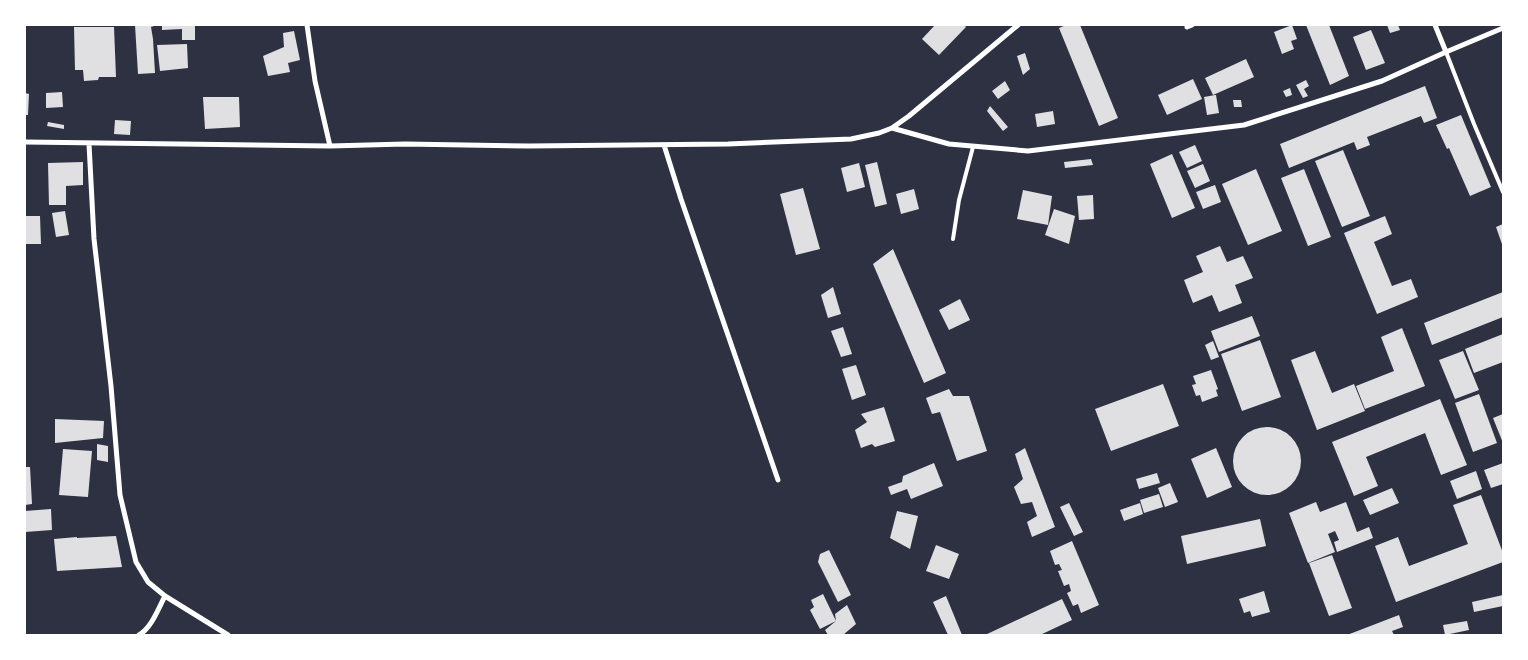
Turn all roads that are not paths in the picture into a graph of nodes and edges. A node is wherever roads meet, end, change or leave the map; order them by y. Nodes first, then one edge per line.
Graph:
1 (307, 25) edge
2 (1018, 25) edge
3 (1435, 25) edge
4 (1503, 28) edge
5 (1446, 52) junction
6 (892, 128) junction
7 (25, 142) edge
8 (89, 144) junction
9 (664, 145) junction
10 (330, 146) junction
11 (973, 146) junction
12 (1503, 192) edge
13 (953, 239) dead end
14 (778, 480) dead end
15 (165, 596) junction
16 (139, 635) edge
17 (228, 635) edge

1 - 10 street
2 - 6 street
3 - 5 street
4 - 5 street
5 - 11 street
5 - 12 lane
6 - 9 street
6 - 11 street
7 - 8 street
8 - 10 street
8 - 15 street
9 - 10 street
9 - 14 street
11 - 13 lane
15 - 16 street
15 - 17 street

